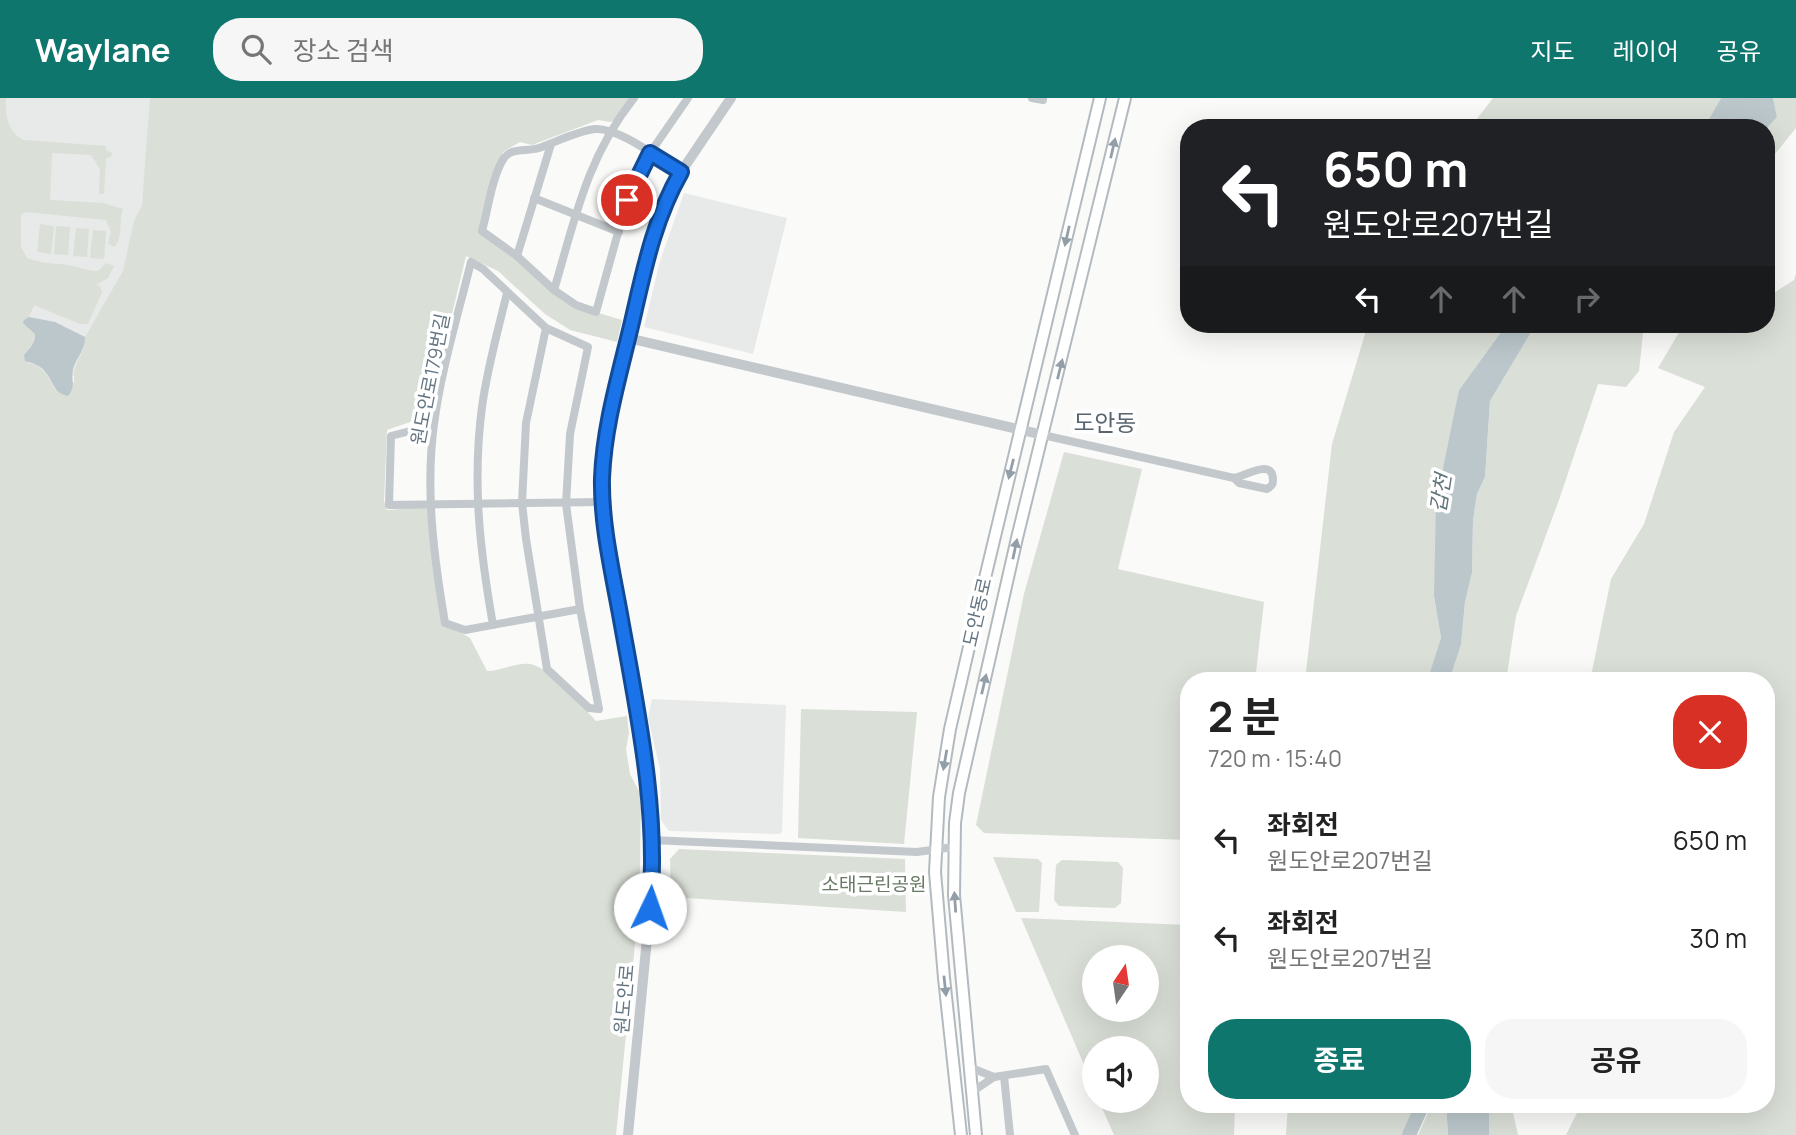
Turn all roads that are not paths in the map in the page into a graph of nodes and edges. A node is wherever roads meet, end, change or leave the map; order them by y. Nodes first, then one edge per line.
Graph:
1 (634, 98) edge
2 (688, 98) edge
3 (731, 98) edge
4 (1032, 98) edge
5 (1043, 98) edge
6 (1100, 98) edge
7 (1125, 98) edge
8 (612, 130) junction
9 (551, 144) junction
10 (650, 153) junction
11 (681, 172) junction
12 (534, 198) junction
13 (574, 215) junction
14 (619, 232) junction
15 (517, 256) junction
16 (554, 290) junction
17 (507, 293) junction
18 (546, 328) junction
19 (628, 338) junction
20 (433, 425) junction
21 (1021, 430) junction
22 (1043, 435) junction
23 (1234, 478) dead end
24 (603, 502) junction
25 (476, 503) junction
26 (522, 503) junction
27 (431, 504) junction
28 (566, 504) junction
29 (580, 609) junction
30 (538, 616) junction
31 (493, 625) junction
32 (651, 840) junction
33 (954, 847) junction
34 (935, 850) junction
35 (969, 1067) junction
36 (1004, 1076) junction
37 (994, 1077) junction
38 (972, 1092) junction
39 (628, 1135) edge
40 (961, 1135) edge
41 (976, 1135) edge
42 (1010, 1135) edge
43 (1075, 1135) edge

1 - 8 street
2 - 10 street
3 - 11 street, 원도안로
4 - 5 street
6 -> 21 main road, 도안동로
22 -> 7 main road, 도안동로
8 - 9 street
8 - 10 street
8 - 13 street
9 - 12 street
9 - 15 street
10 - 11 street
10 - 14 street
11 - 19 street, 원도안로
12 - 13 street
12 - 15 street
13 - 14 street
13 - 16 street
14 - 16 street
15 - 16 street
17 - 18 street
17 - 20 street, 원도안로179번길
17 - 25 street
18 - 26 street
18 - 28 street
19 - 21 street
19 - 24 street, 원도안로
20 - 27 street, 원도안로179번길
20 - 27 street
21 - 22 street
21 -> 34 main road, 도안동로
22 - 23 street
33 -> 22 main road, 도안동로
24 - 28 street
24 - 32 street, 원도안로
25 - 26 street
25 - 27 street
25 - 31 street
26 - 28 street
26 - 30 street
27 - 31 street, 원도안로179번길
28 - 29 street
29 - 30 street, 원도안로179번길
29 - 30 street
30 - 31 street, 원도안로179번길
32 - 34 street
32 - 39 street, 원도안로
33 - 34 street
35 -> 33 main road, 도안동로
34 -> 40 main road, 도안동로
35 - 37 street
35 - 38 main road, 도안동로
36 - 37 street
36 - 42 street
36 - 43 street
37 - 38 street
38 - 41 main road, 도안동로

